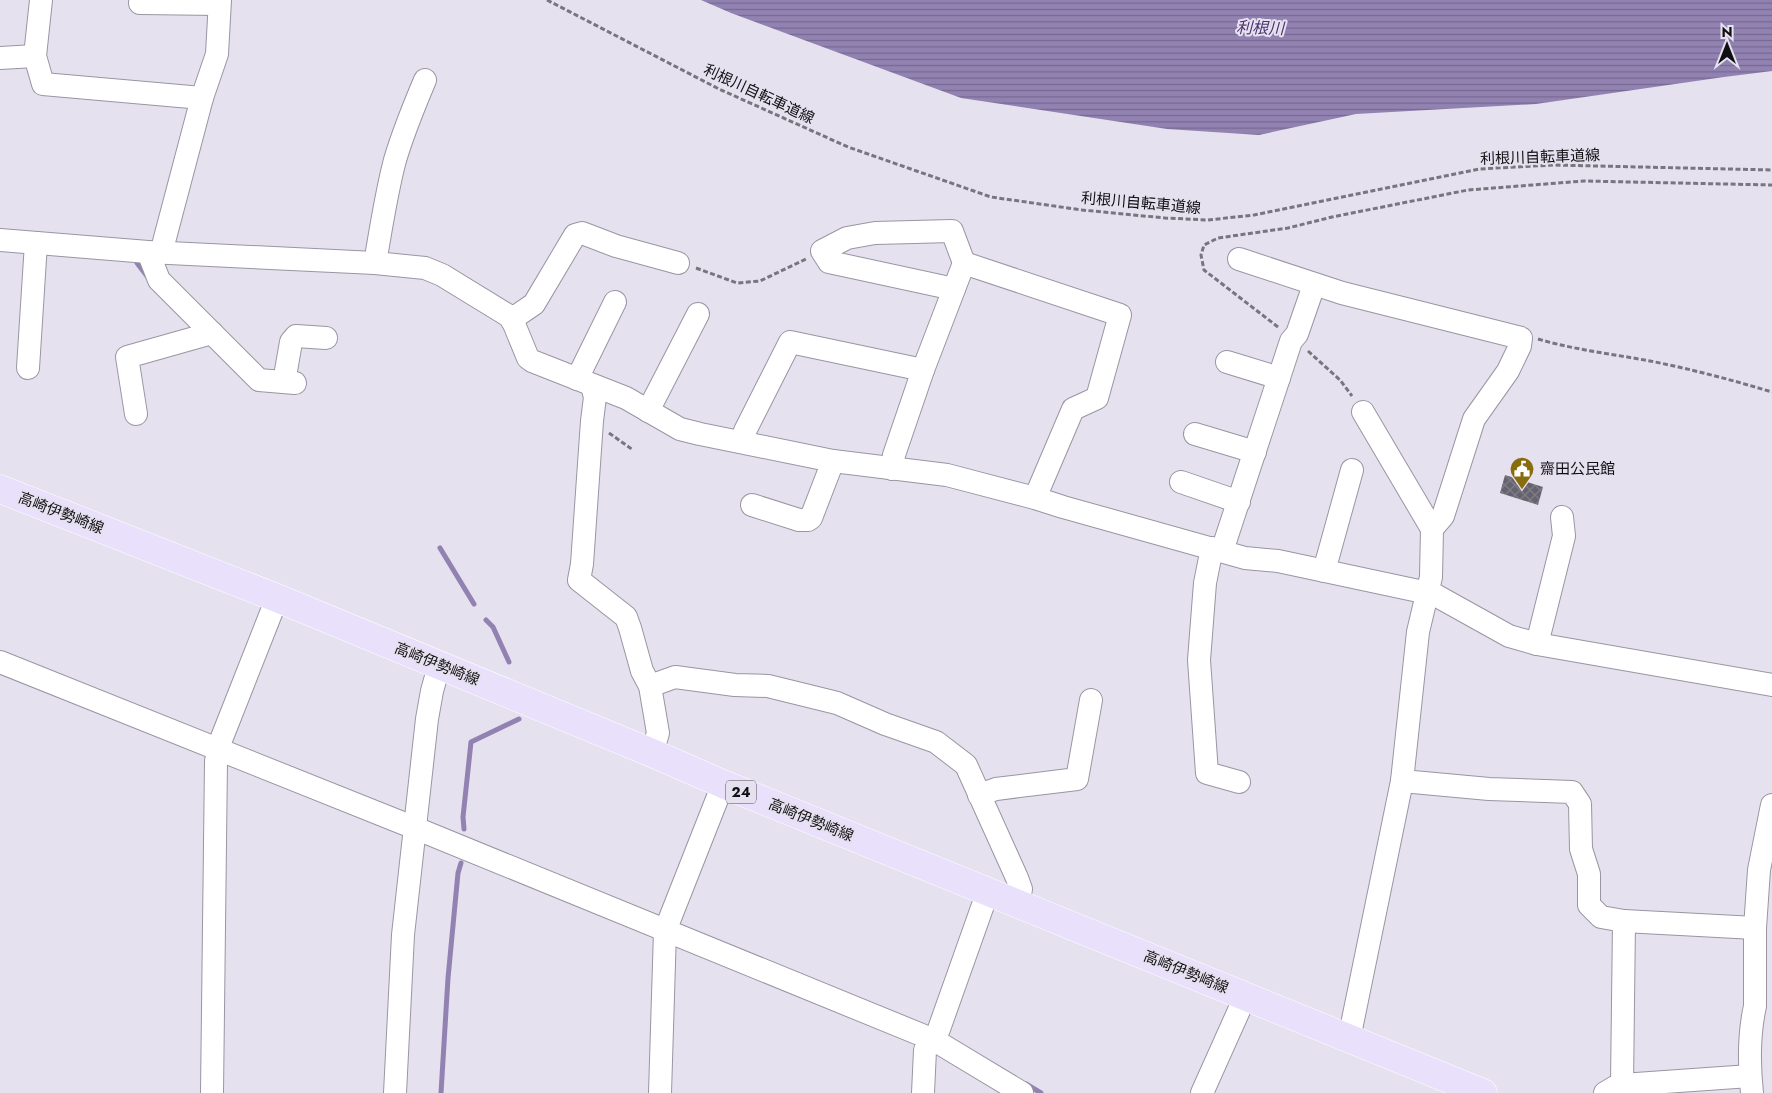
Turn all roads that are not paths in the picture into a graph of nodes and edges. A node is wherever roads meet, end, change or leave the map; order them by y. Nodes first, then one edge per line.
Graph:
1 (41, 0) edge
2 (219, 2) edge
3 (140, 3) dead end
4 (35, 56) junction
5 (0, 58) edge
6 (424, 80) dead end
7 (202, 98) junction
8 (0, 240) edge
9 (36, 243) junction
10 (154, 253) junction
11 (1238, 259) dead end
12 (375, 263) junction
13 (678, 263) road end
14 (964, 264) junction
15 (1314, 285) junction
16 (954, 289) junction
17 (614, 302) dead end
18 (698, 314) dead end
19 (512, 319) junction
20 (212, 333) junction
21 (326, 338) dead end
22 (1227, 362) dead end
23 (28, 368) dead end
24 (923, 370) junction
25 (1279, 378) junction
26 (584, 382) junction
27 (648, 411) junction
28 (1363, 412) road end
29 (136, 414) dead end
30 (1196, 434) dead end
31 (741, 442) junction
32 (1255, 452) junction
33 (832, 461) junction
34 (892, 469) junction
35 (1352, 470) dead end
36 (1181, 482) dead end
37 (0, 489) edge
38 (1035, 498) junction
39 (1238, 502) junction
40 (752, 505) dead end
41 (1562, 517) dead end
42 (1432, 529) junction
43 (1217, 549) junction
44 (1324, 571) junction
45 (1428, 593) junction
46 (277, 598) junction
47 (1537, 644) junction
48 (0, 662) edge
49 (439, 666) junction
50 (1772, 685) edge
51 (650, 686) junction
52 (1091, 700) dead end
53 (218, 749) junction
54 (652, 753) junction
55 (1239, 782) dead end
56 (1402, 782) junction
57 (723, 784) junction
58 (979, 795) junction
59 (1772, 805) edge
60 (415, 828) junction
61 (988, 892) junction
62 (1018, 904) junction
63 (1764, 905) edge
64 (1624, 921) junction
65 (1755, 928) junction
66 (665, 930) junction
67 (1246, 996) junction
68 (1763, 1006) edge
69 (934, 1040) junction
70 (1349, 1040) junction
71 (1751, 1084) edge
72 (1613, 1089) edge
73 (212, 1093) edge
74 (395, 1093) edge
75 (660, 1093) edge
76 (923, 1093) edge
77 (1022, 1093) edge
78 (1202, 1093) edge
79 (1483, 1093) edge

1 - 4 street
2 - 3 street
2 - 7 street
4 - 5 street
4 - 7 street
6 - 12 street
7 - 10 street
8 - 9 street
9 - 10 street
9 - 23 street
10 - 12 street
10 - 20 street
11 - 15 street
12 - 19 street
13 - 19 street
14 - 16 street
14 - 16 street
14 - 38 street
15 - 25 street
15 - 42 street
16 - 24 street
17 - 26 street
18 - 27 street
19 - 26 street
20 - 21 street
20 - 29 street
22 - 25 street
24 - 31 street
24 - 34 street
25 - 32 street
26 - 27 street
26 - 51 street
27 - 31 street
28 - 42 street
30 - 32 street
31 - 33 street
32 - 39 street
33 - 34 street
33 - 40 street
34 - 38 street
35 - 44 street
36 - 39 street
37 - 46 main road, 高崎伊勢崎線 / 24
38 - 43 street
39 - 43 street
41 - 47 street
42 - 45 street
43 - 44 street
43 - 55 street
44 - 45 street
45 - 47 street
45 - 56 street
46 - 49 main road, 高崎伊勢崎線 / 24
46 - 53 street
47 - 50 street
48 - 53 street
49 - 54 main road, 高崎伊勢崎線 / 24
49 - 60 street
51 - 54 street
51 - 58 street
52 - 58 street
53 - 60 street
53 - 73 street
54 - 57 main road, 高崎伊勢崎線 / 24
56 - 64 street
56 - 70 street
57 - 61 main road, 高崎伊勢崎線 / 24
57 - 66 street
58 - 62 street
59 - 63 street
60 - 66 street
60 - 74 street
61 - 62 main road, 高崎伊勢崎線 / 24
61 - 69 street
62 - 67 main road, 高崎伊勢崎線 / 24
63 - 65 street
64 - 65 street
64 - 72 street
65 - 68 street
66 - 69 street
66 - 75 street
67 - 70 main road, 高崎伊勢崎線 / 24
67 - 78 street
68 - 71 street
69 - 76 street
69 - 77 street
70 - 79 main road, 高崎伊勢崎線 / 24
71 - 72 street

